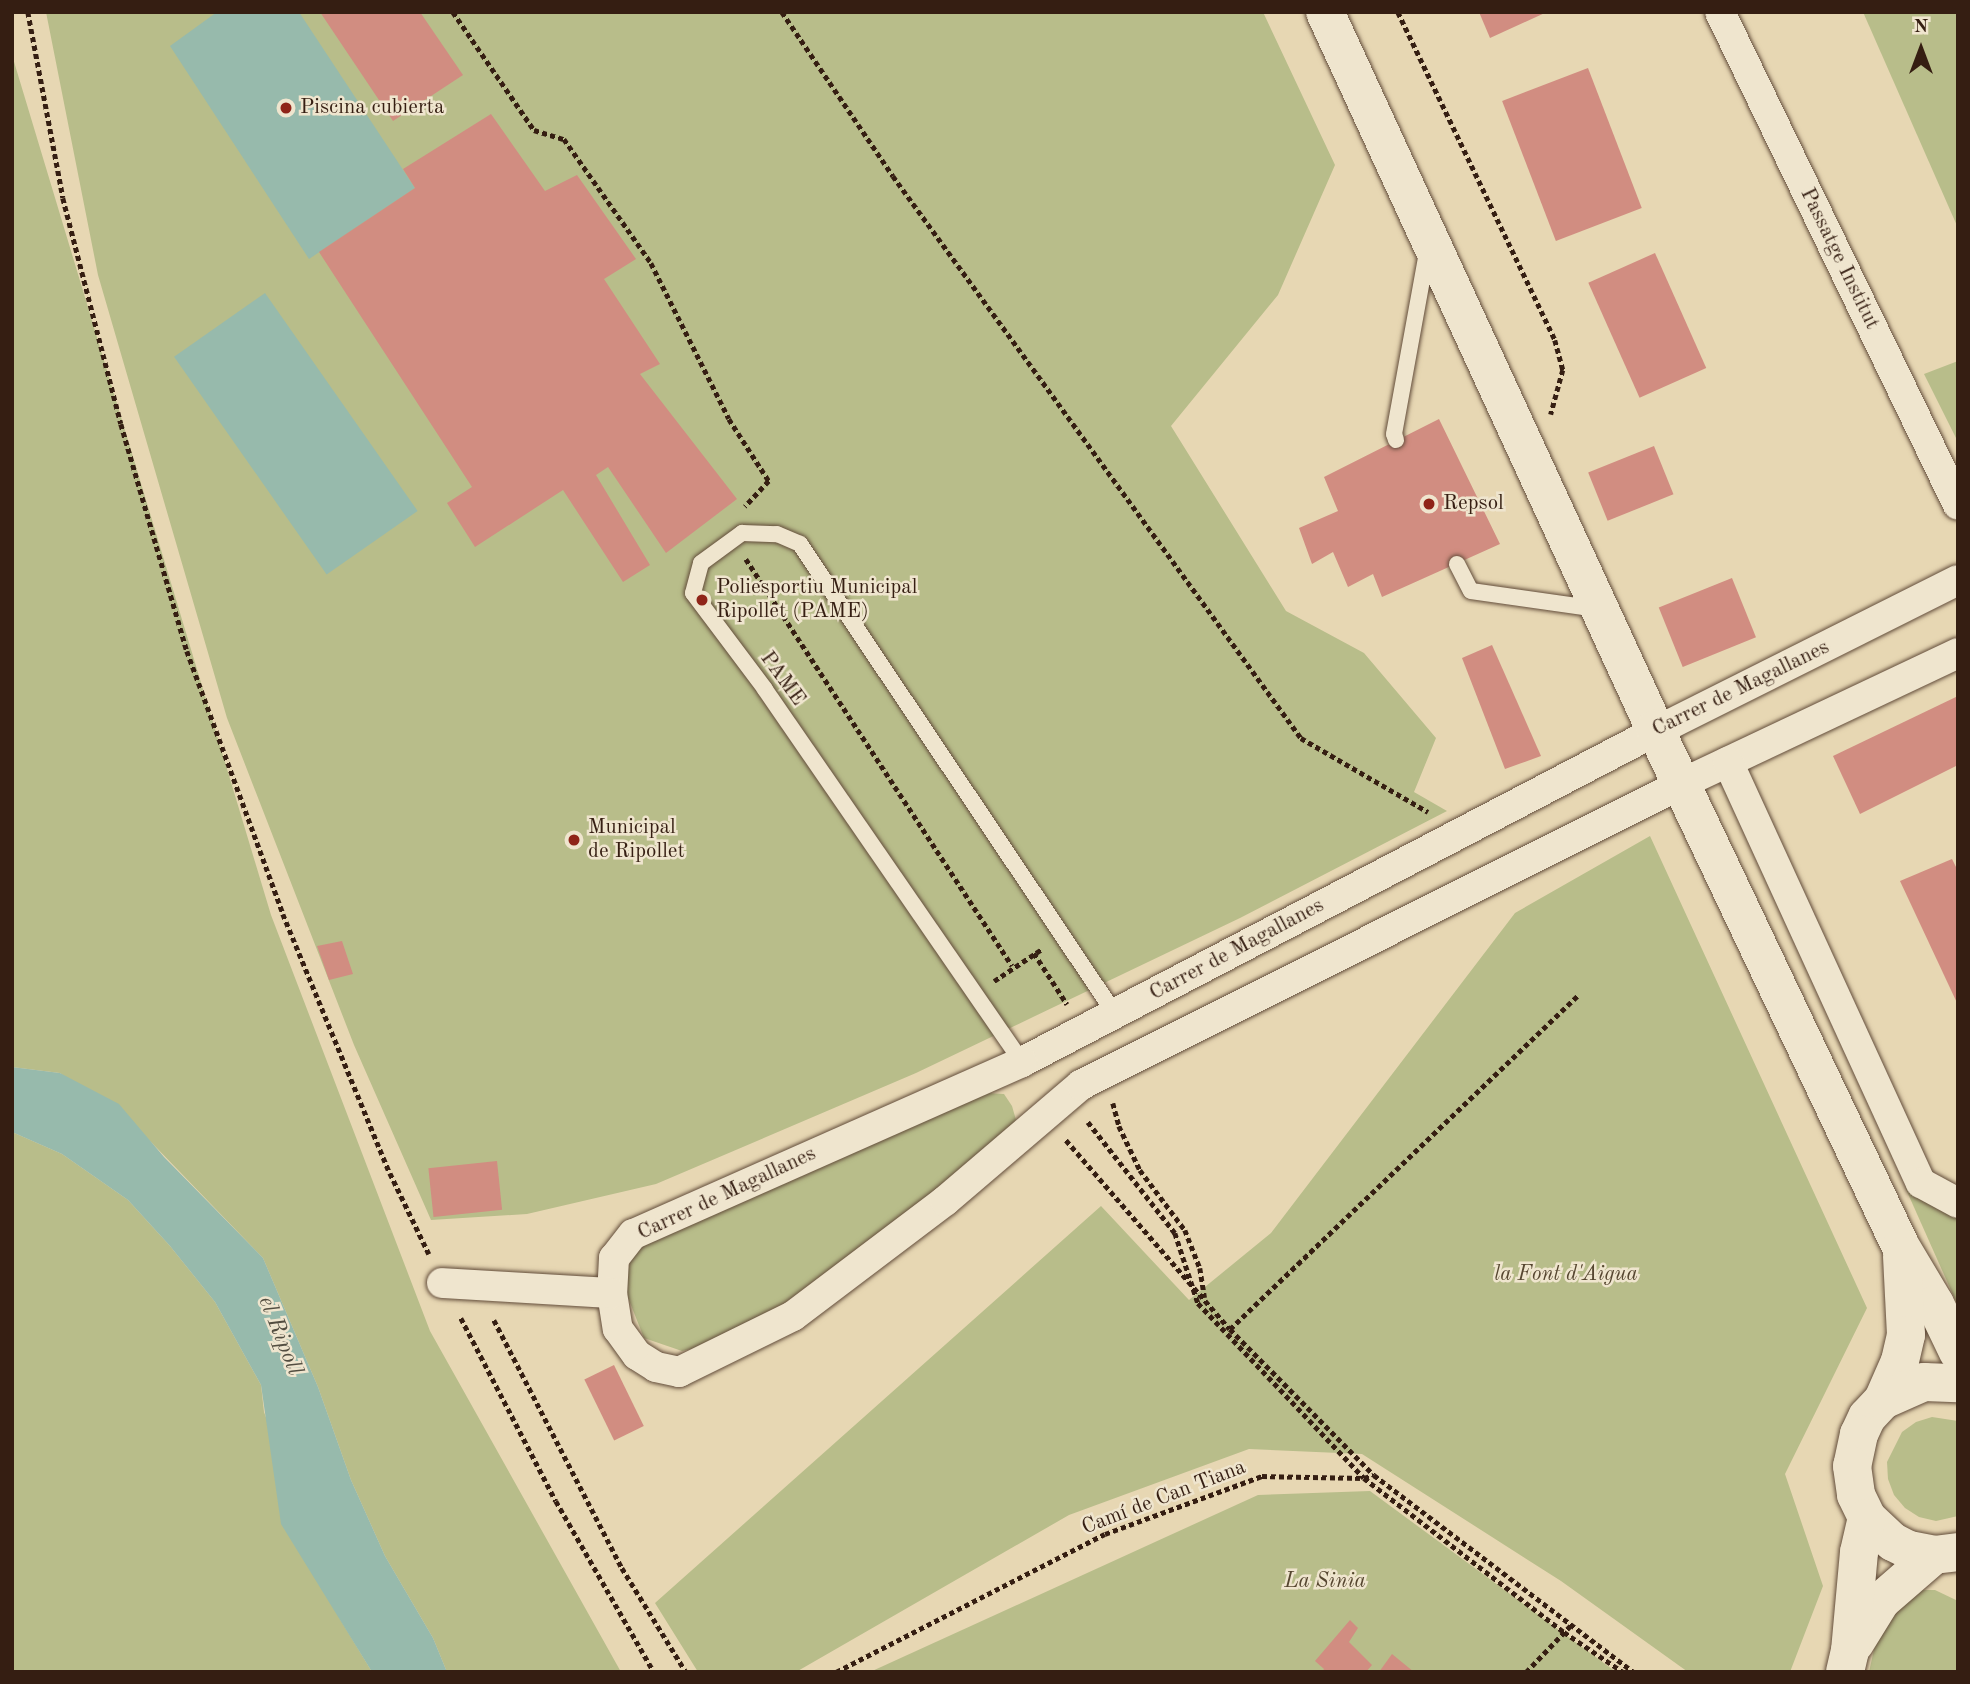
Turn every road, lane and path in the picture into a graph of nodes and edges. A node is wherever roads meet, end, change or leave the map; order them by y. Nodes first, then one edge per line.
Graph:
1 (29, 12) edge
2 (453, 12) edge
3 (782, 12) edge
4 (1325, 12) edge
5 (1398, 12) edge
6 (1720, 12) edge
7 (1430, 240) junction
8 (1549, 419) dead end
9 (1396, 440) dead end
10 (1958, 505) edge
11 (736, 517) dead end
12 (741, 551) dead end
13 (1457, 564) dead end
14 (1958, 580) edge
15 (1601, 610) junction
16 (1958, 653) edge
17 (1656, 731) junction
18 (1728, 762) junction
19 (1681, 783) junction
20 (1462, 832) junction
21 (1046, 946) dead end
22 (1034, 953) junction
23 (1012, 966) junction
24 (986, 988) dead end
25 (1577, 996) dead end
26 (1070, 1007) dead end
27 (1115, 1014) junction
28 (1022, 1062) junction
29 (1111, 1093) dead end
30 (1068, 1096) junction
31 (1065, 1139) dead end
32 (1958, 1203) edge
33 (1901, 1247) junction
34 (442, 1283) joint
35 (473, 1284) junction
36 (1193, 1286) junction
37 (612, 1293) junction
38 (1205, 1299) junction
39 (1230, 1329) junction
40 (471, 1337) dead end
41 (1958, 1352) edge
42 (1958, 1382) edge
43 (1883, 1400) junction
44 (1374, 1475) junction
45 (1364, 1478) junction
46 (1867, 1518) junction
47 (1948, 1556) edge
48 (1571, 1625) junction
49 (1564, 1632) junction
50 (1848, 1661) edge
51 (654, 1672) edge
52 (686, 1672) edge
53 (836, 1672) edge
54 (1526, 1672) edge
55 (1623, 1672) edge
56 (1634, 1672) edge

1 - 34 path
2 - 11 path
3 - 20 path
4 - 7 main road
5 - 8 path
6 - 10 street, Passatge Institut
7 - 9 lane
7 - 15 main road
12 - 23 path
13 - 15 lane
14 - 17 street, Carrer de Magallanes
15 - 17 main road
16 - 18 street, Carrer de Magallanes
17 - 19 main road
17 - 20 street, Carrer de Magallanes
18 - 19 street, Carrer de Magallanes
18 - 32 street
19 - 30 street, Carrer de Magallanes
19 - 33 main road
20 - 27 street, Carrer de Magallanes
21 - 22 path
22 - 23 path
22 - 26 path
23 - 24 path
25 - 39 path
27 - 28 street, Carrer de Magallanes
27 - 28 lane, PAME
28 - 37 street, Carrer de Magallanes
29 - 38 path
30 - 36 path
30 - 37 street, Carrer de Magallanes
31 - 36 path
33 - 41 main road
33 - 43 main road
34 - 35 street
35 - 37 street
35 - 52 path
36 - 38 path
36 - 45 path
38 - 39 path
39 - 44 path
40 - 51 path
42 - 43 main road
43 - 46 main road
44 - 45 path, Camí de Can Tiana
44 - 48 path
45 - 49 path
45 - 53 path, Camí de Can Tiana
46 - 47 main road
46 - 50 main road
47 - 50 main road
48 - 49 path
48 - 56 path
49 - 54 path
49 - 55 path

